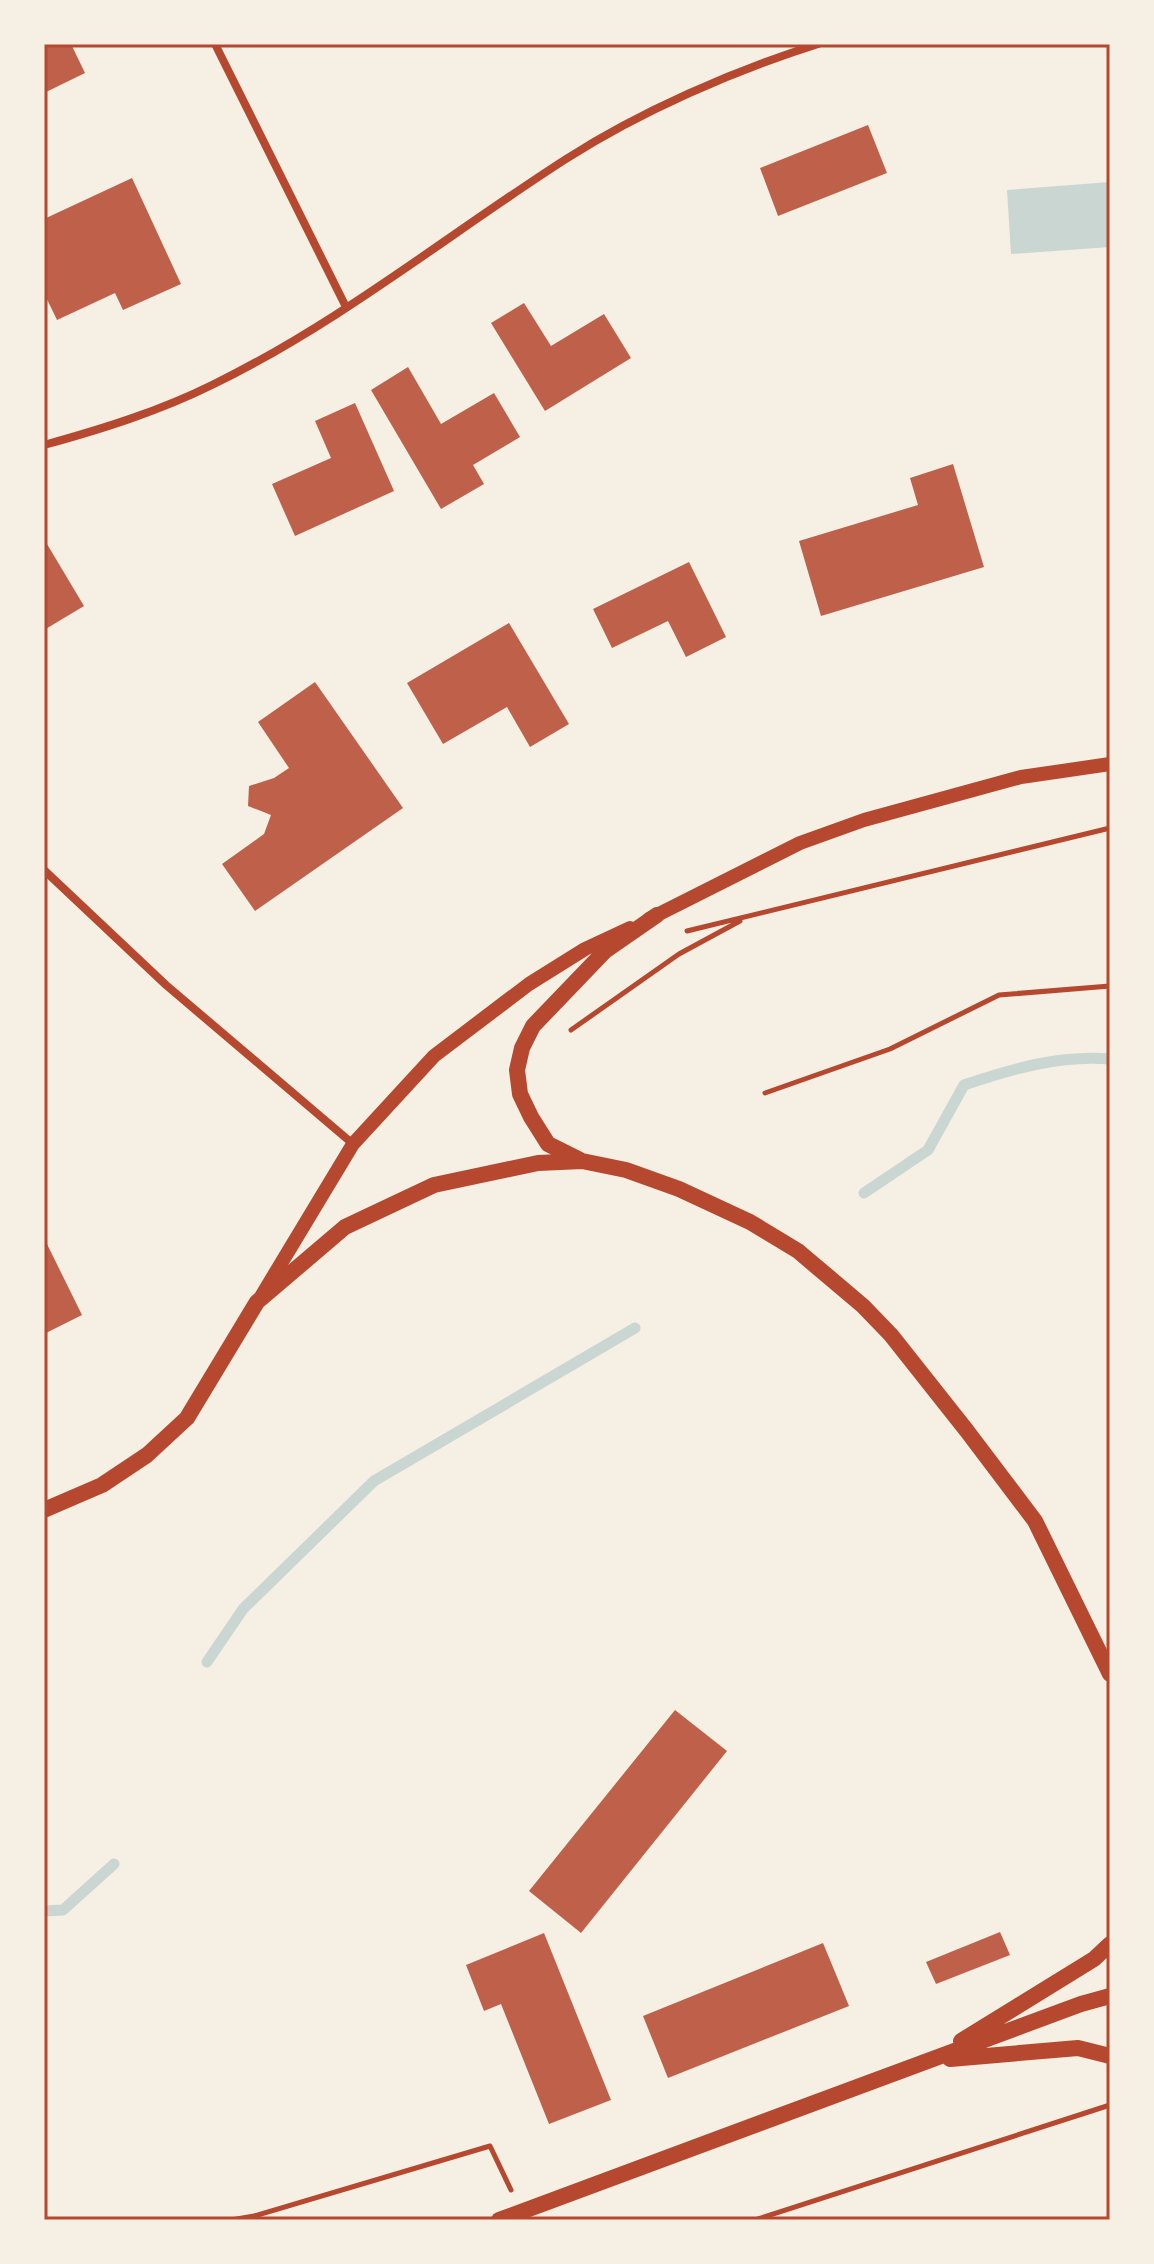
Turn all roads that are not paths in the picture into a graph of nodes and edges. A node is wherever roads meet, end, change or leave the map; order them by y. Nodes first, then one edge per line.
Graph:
1 (215, 44) edge
2 (818, 44) edge
3 (346, 307) junction
4 (44, 445) edge
5 (1110, 764) edge
6 (44, 870) edge
7 (657, 915) junction
8 (353, 1144) junction
9 (582, 1161) junction
10 (257, 1302) junction
11 (44, 1510) edge
12 (1110, 1674) edge
13 (1110, 1944) edge
14 (1110, 1996) edge
15 (1110, 2056) edge
16 (929, 2060) junction
17 (499, 2220) edge

1 - 3 street
2 - 3 street
3 - 4 street
5 - 7 street
6 - 8 street
7 - 8 street
7 - 9 main road
8 - 10 street
9 - 10 main road
9 - 12 main road
10 - 11 main road
13 - 16 main road
14 - 16 main road
15 - 16 main road
16 - 17 main road

